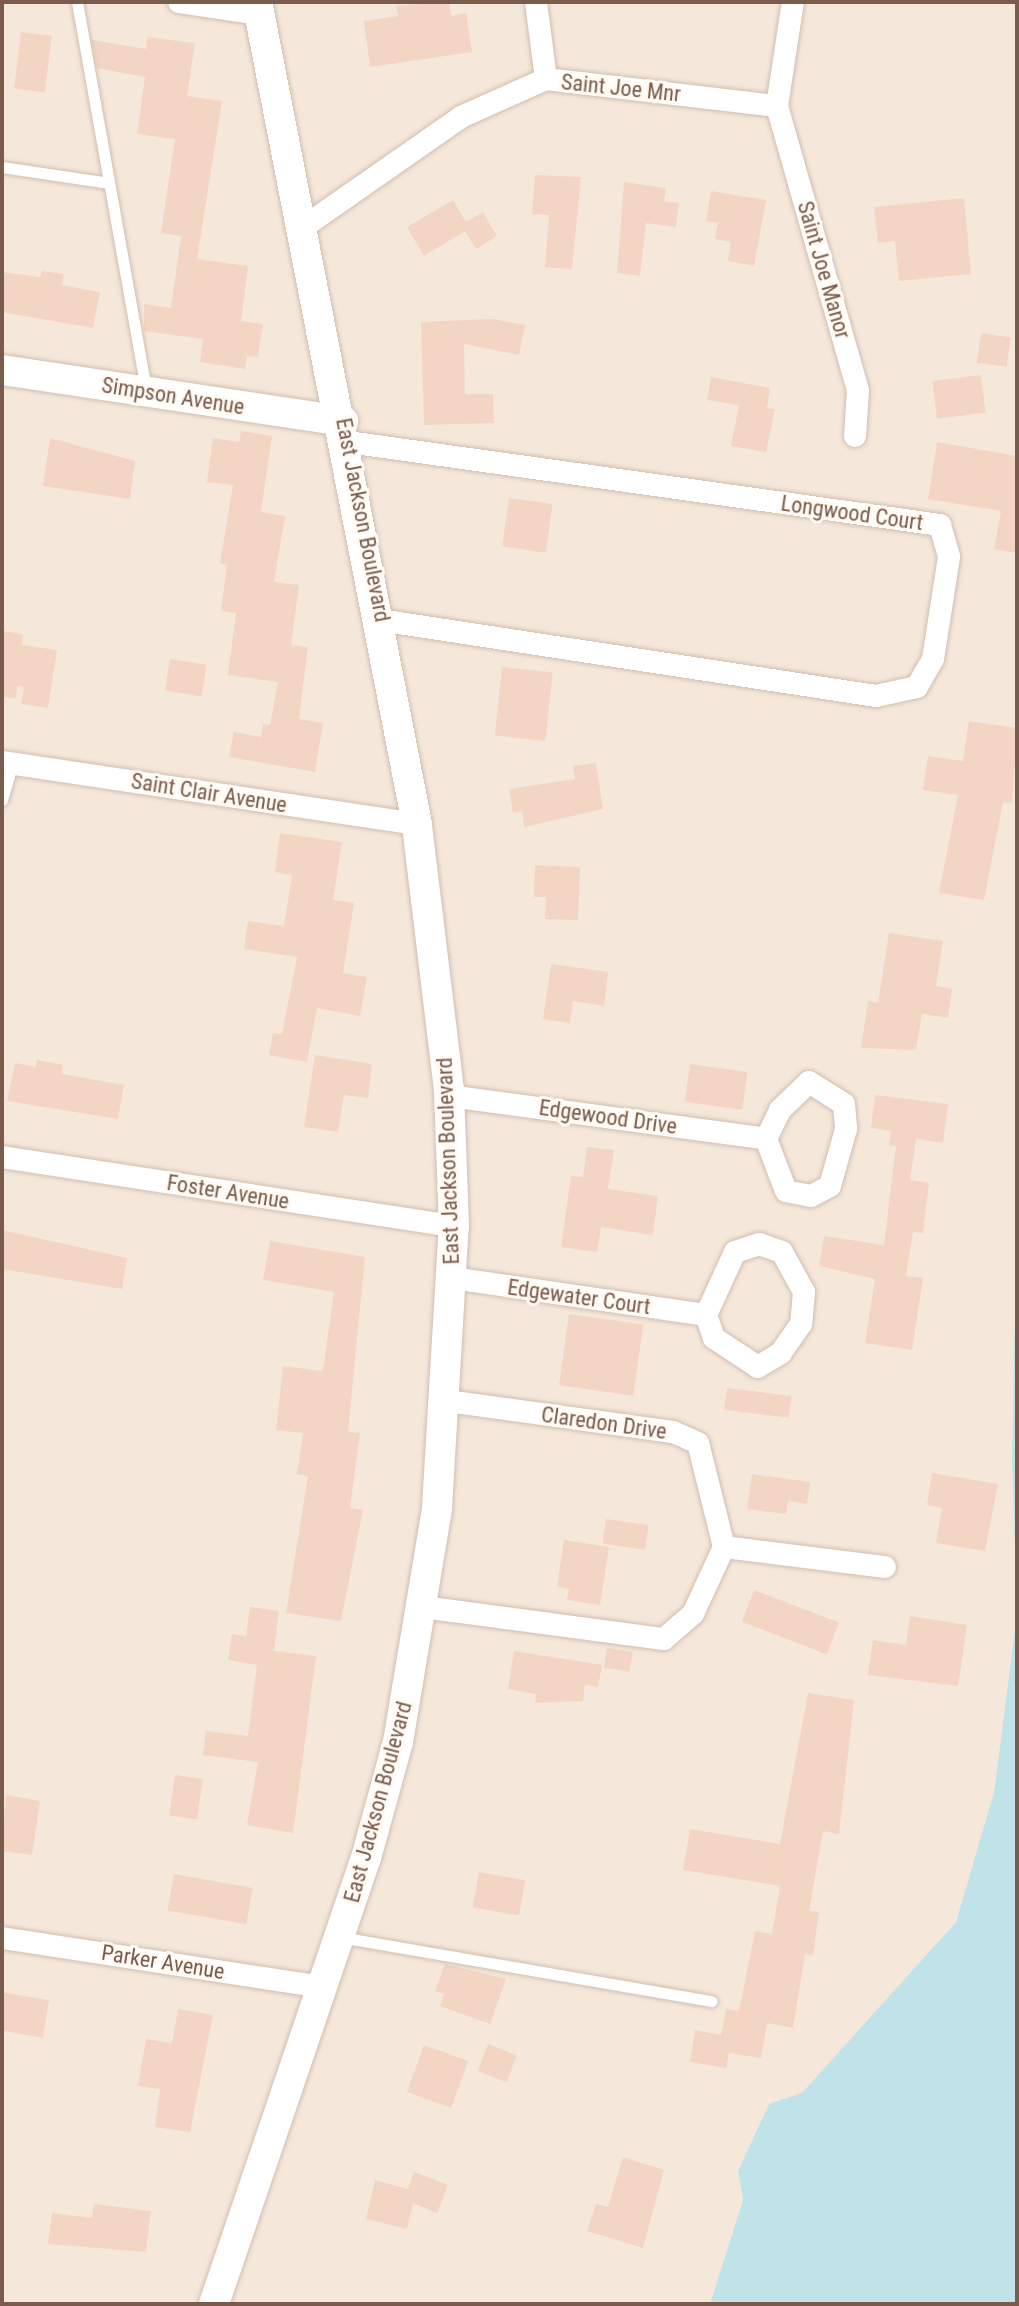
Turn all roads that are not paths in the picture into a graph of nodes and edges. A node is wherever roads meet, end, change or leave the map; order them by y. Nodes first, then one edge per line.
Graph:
1 (77, 2) edge
2 (179, 2) edge
3 (536, 2) edge
4 (793, 2) edge
5 (258, 8) edge
6 (546, 79) junction
7 (777, 106) junction
8 (2, 167) edge
9 (109, 183) junction
10 (305, 226) junction
11 (2, 370) edge
12 (146, 392) junction
13 (346, 432) junction
14 (855, 436) dead end
15 (383, 621) junction
16 (7, 763) edge
17 (2, 800) edge
18 (417, 824) junction
19 (450, 1096) junction
20 (766, 1139) junction
21 (2, 1157) edge
22 (454, 1226) junction
23 (452, 1278) junction
24 (706, 1315) junction
25 (448, 1401) junction
26 (724, 1547) junction
27 (885, 1567) dead end
28 (423, 1607) junction
29 (340, 1937) junction
30 (2, 1938) edge
31 (323, 1987) junction
32 (712, 2001) dead end
33 (214, 2304) edge

1 - 9 lane
2 - 5 street
3 - 6 street
4 - 7 street
5 - 10 main road, East Jackson Boulevard
6 - 7 street, Saint Joe Mnr
6 - 10 street, Saint Joe Mnr
7 - 14 street, Saint Joe Manor
8 - 9 lane
9 - 12 lane
10 - 13 main road, East Jackson Boulevard
11 - 12 main road, Simpson Avenue
12 - 13 main road, Simpson Avenue
13 - 15 main road, East Jackson Boulevard
13 - 15 street, Longwood Court
15 - 18 main road, East Jackson Boulevard
16 - 17 lane
16 - 18 street, Saint Clair Avenue
18 - 19 main road, East Jackson Boulevard
19 - 20 street, Edgewood Drive
19 - 22 main road, East Jackson Boulevard
20 - 20 street
21 - 22 street, Foster Avenue
22 - 23 main road, East Jackson Boulevard
23 - 24 street, Edgewater Court
23 - 25 main road, East Jackson Boulevard
24 - 24 street
25 - 26 street, Claredon Drive
25 - 28 main road, East Jackson Boulevard
26 - 27 street
26 - 28 street
28 - 29 main road, East Jackson Boulevard
29 - 31 main road, East Jackson Boulevard
29 - 32 lane
30 - 31 street, Parker Avenue
31 - 33 main road, East Jackson Boulevard

